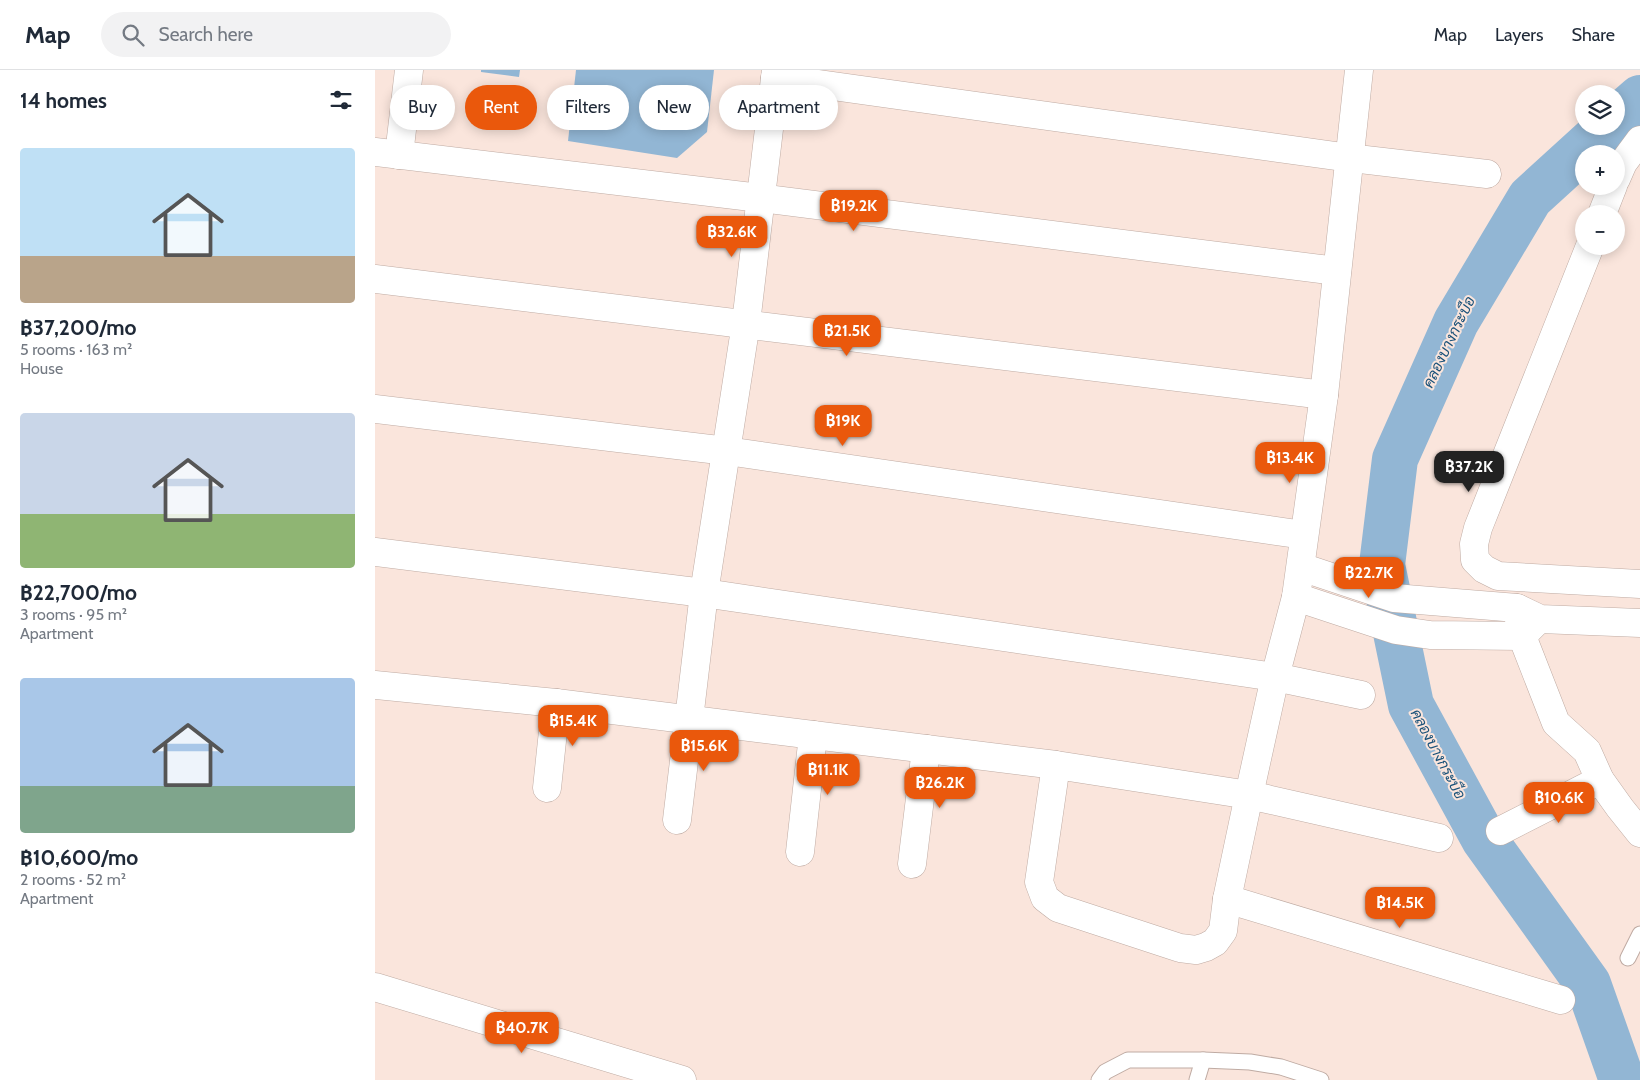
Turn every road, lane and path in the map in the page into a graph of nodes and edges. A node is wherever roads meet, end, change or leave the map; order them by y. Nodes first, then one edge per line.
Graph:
1 (409, 70) edge
2 (1359, 70) edge
3 (776, 74) edge
4 (1640, 140) edge
5 (387, 153) edge
6 (1350, 158) junction
7 (1625, 160) edge
8 (1487, 174) dead end
9 (761, 198) junction
10 (1585, 255) edge
11 (1337, 271) junction
12 (375, 279) edge
13 (746, 323) junction
14 (1323, 395) junction
15 (375, 409) edge
16 (727, 451) junction
17 (1304, 535) junction
18 (375, 552) edge
19 (1301, 567) junction
20 (1640, 584) edge
21 (704, 593) junction
22 (1296, 597) junction
23 (1526, 621) junction
24 (1640, 623) edge
25 (1275, 677) junction
26 (375, 685) edge
27 (1361, 695) dead end
28 (555, 703) junction
29 (688, 720) junction
30 (813, 735) junction
31 (926, 749) junction
32 (1056, 765) junction
33 (1600, 780) junction
34 (547, 788) dead end
35 (1249, 794) junction
36 (677, 820) dead end
37 (1500, 831) dead end
38 (1640, 833) edge
39 (1439, 838) dead end
40 (800, 852) dead end
41 (912, 864) dead end
42 (1227, 899) junction
43 (1640, 934) edge
44 (1628, 958) dead end
45 (375, 988) edge
46 (1561, 1000) dead end
47 (1203, 1060) junction
48 (682, 1080) edge
49 (1099, 1080) edge
50 (1197, 1080) edge
51 (1321, 1080) edge

1 - 5 street
2 - 6 street
3 - 6 street
3 - 9 street
4 - 7 street
5 - 9 street
6 - 8 street
6 - 11 street
9 - 11 street
9 - 13 street
10 - 20 street
11 - 14 street
12 - 13 street
13 - 14 street
13 - 16 street
14 - 17 street
15 - 16 street
16 - 17 street
16 - 21 street
17 - 19 street
18 - 21 street
19 - 22 street
19 - 23 street
21 - 25 street
21 - 29 street
22 - 23 street
22 - 25 street
23 - 24 street
23 - 33 street
25 - 27 street
25 - 35 street
26 - 28 street
28 - 29 street
28 - 34 street
29 - 30 street
29 - 36 street
30 - 31 street
30 - 40 street
31 - 32 street
31 - 41 street
32 - 35 street
32 - 42 street
33 - 37 street
33 - 38 street
35 - 39 street
35 - 42 street
42 - 46 street
43 - 44 lane
45 - 48 street
47 - 49 lane
47 - 50 lane
47 - 51 lane

